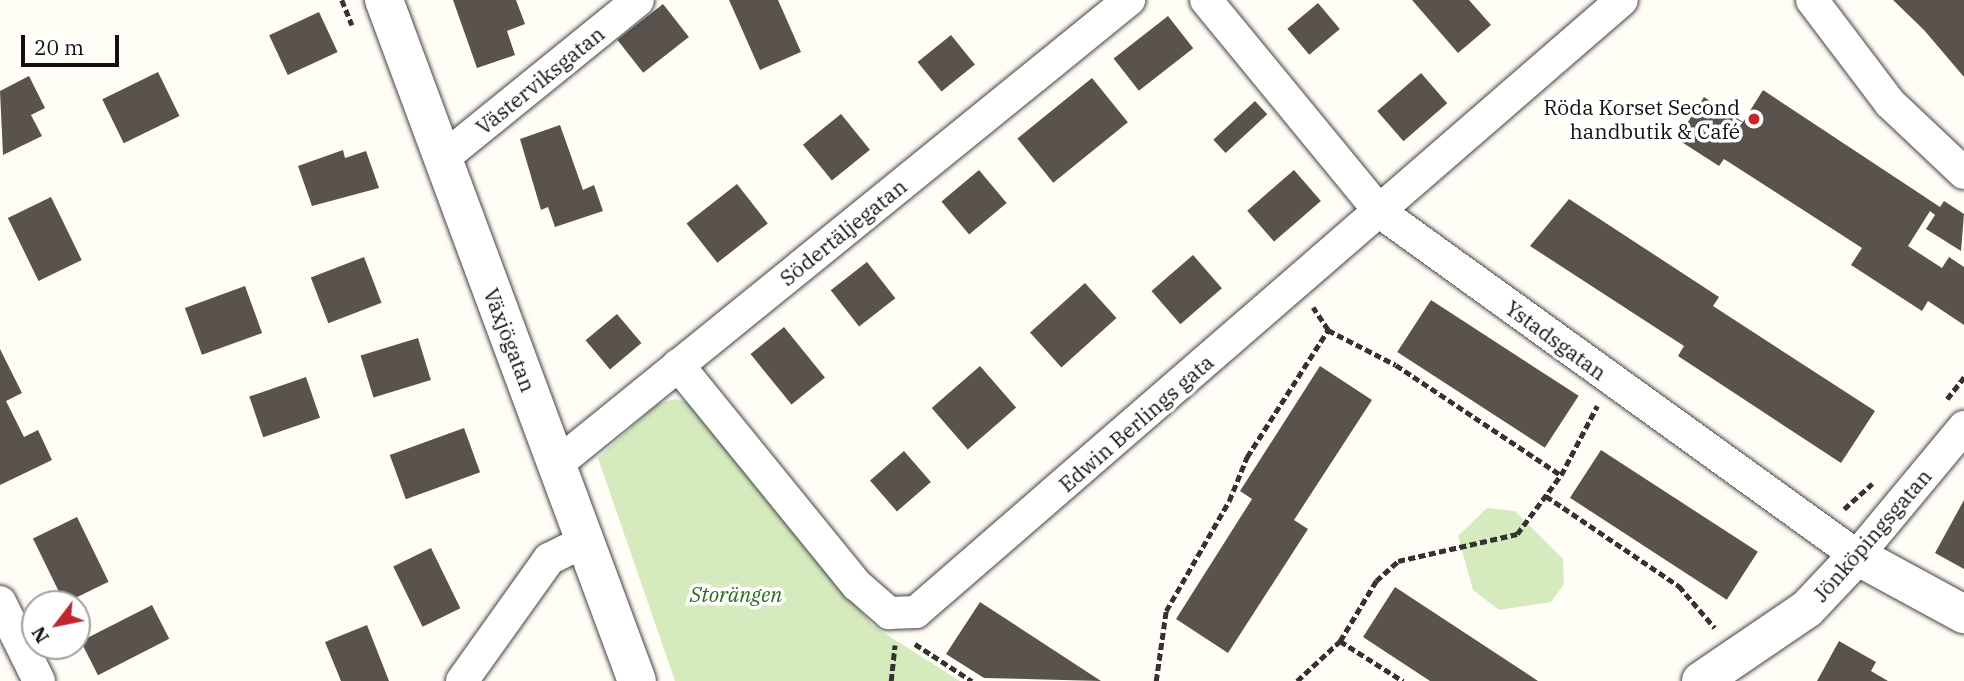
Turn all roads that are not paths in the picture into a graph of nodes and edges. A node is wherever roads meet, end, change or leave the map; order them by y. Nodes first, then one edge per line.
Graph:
1 (384, 0) edge
2 (638, 0) edge
3 (1129, 0) edge
4 (1206, 0) edge
5 (1622, 0) edge
6 (1812, 0) edge
7 (442, 159) junction
8 (1964, 173) edge
9 (1380, 212) junction
10 (678, 365) junction
11 (1964, 427) edge
12 (557, 464) junction
13 (587, 540) junction
14 (1857, 556) junction
15 (0, 602) edge
16 (1964, 614) edge
17 (39, 681) edge
18 (461, 681) edge
19 (636, 681) edge
20 (1702, 681) edge

1 - 7 street, Växjögatan
2 - 7 street, Västerviksgatan
3 - 10 street, Södertäljegatan
4 - 9 street, Ystadsgatan
5 - 9 street, Edwin Berlings gata
6 - 8 street
7 - 12 street, Växjögatan
9 - 10 street, Edwin Berlings gata
9 - 14 street, Ystadsgatan
10 - 12 street, Södertäljegatan
11 - 14 street, Jönköpingsgatan
12 - 13 street, Växjögatan
13 - 18 street
13 - 19 street, Växjögatan
14 - 16 street, Ystadsgatan
14 - 20 street, Jönköpingsgatan
15 - 17 street

